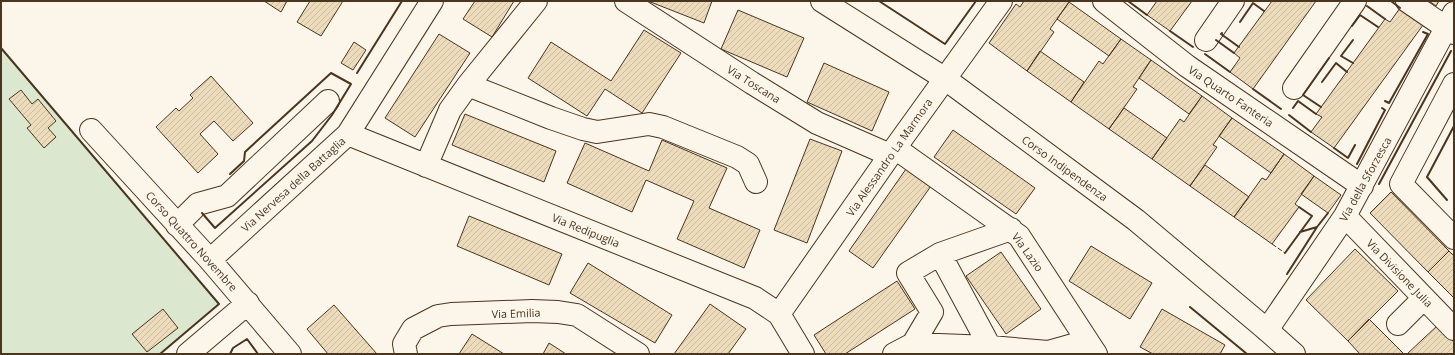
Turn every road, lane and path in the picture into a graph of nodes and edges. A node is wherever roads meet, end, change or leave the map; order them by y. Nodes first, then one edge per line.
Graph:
1 (432, 1) edge
2 (536, 1) edge
3 (626, 1) edge
4 (822, 1) edge
5 (1000, 1) edge
6 (1104, 1) edge
7 (1233, 1) edge
8 (1355, 1) edge
9 (1407, 1) edge
10 (1451, 25) edge
11 (1206, 40) dead end
12 (944, 78) junction
13 (1454, 84) edge
14 (468, 85) junction
15 (1294, 88) dead end
16 (328, 101) dead end
17 (91, 130) dead end
18 (348, 134) junction
19 (892, 151) junction
20 (426, 166) junction
21 (756, 182) dead end
22 (1362, 186) junction
23 (1345, 216) junction
24 (176, 225) junction
25 (1011, 229) junction
26 (1454, 238) edge
27 (940, 254) junction
28 (210, 260) junction
29 (1424, 298) junction
30 (248, 303) junction
31 (779, 314) junction
32 (223, 324) junction
33 (1398, 324) dead end
34 (1454, 329) edge
35 (1268, 330) junction
36 (913, 344) junction
37 (990, 347) junction
38 (1092, 347) edge
39 (629, 351) edge
40 (188, 354) edge
41 (213, 354) edge
42 (290, 354) edge
43 (406, 354) edge
44 (803, 354) edge
45 (894, 354) edge
46 (1294, 354) edge

1 - 18 street, Via Nervesa della Battaglia
2 - 14 street
3 - 19 street, Via Toscana
4 - 12 street, Corso Indipendenza
5 - 12 street, Via Alessandro La Marmora
6 - 22 street, Via Quarto Fanteria
7 - 11 street
8 - 15 street
9 - 10 street
10 - 22 street, Via della Sforzesca
12 - 19 street, Via Alessandro La Marmora
12 - 35 street, Corso Indipendenza
13 - 26 street
14 - 20 street
14 - 21 street
16 - 24 street
17 - 24 street, Corso Quattro Novembre
18 - 20 street, Via Redipuglia
18 - 28 street, Via Nervesa della Battaglia
19 - 25 street, Via Lazio
19 - 31 street, Via Alessandro La Marmora
20 - 31 street, Via Redipuglia
22 - 23 street, Via della Sforzesca
23 - 29 street, Via Divisione Julia
23 - 35 street, Via della Sforzesca
24 - 28 street, Corso Quattro Novembre
25 - 27 street
25 - 38 street, Via Lazio
27 - 36 street
27 - 37 street
28 - 30 street, Corso Quattro Novembre
29 - 33 street
29 - 34 street, Via Divisione Julia
30 - 32 street
30 - 42 street, Corso Quattro Novembre
31 - 44 street, Via Redipuglia
32 - 40 street
32 - 41 street
35 - 46 street, Corso Indipendenza
36 - 37 street
36 - 45 street
37 - 38 street
39 - 43 street, Via Emilia

